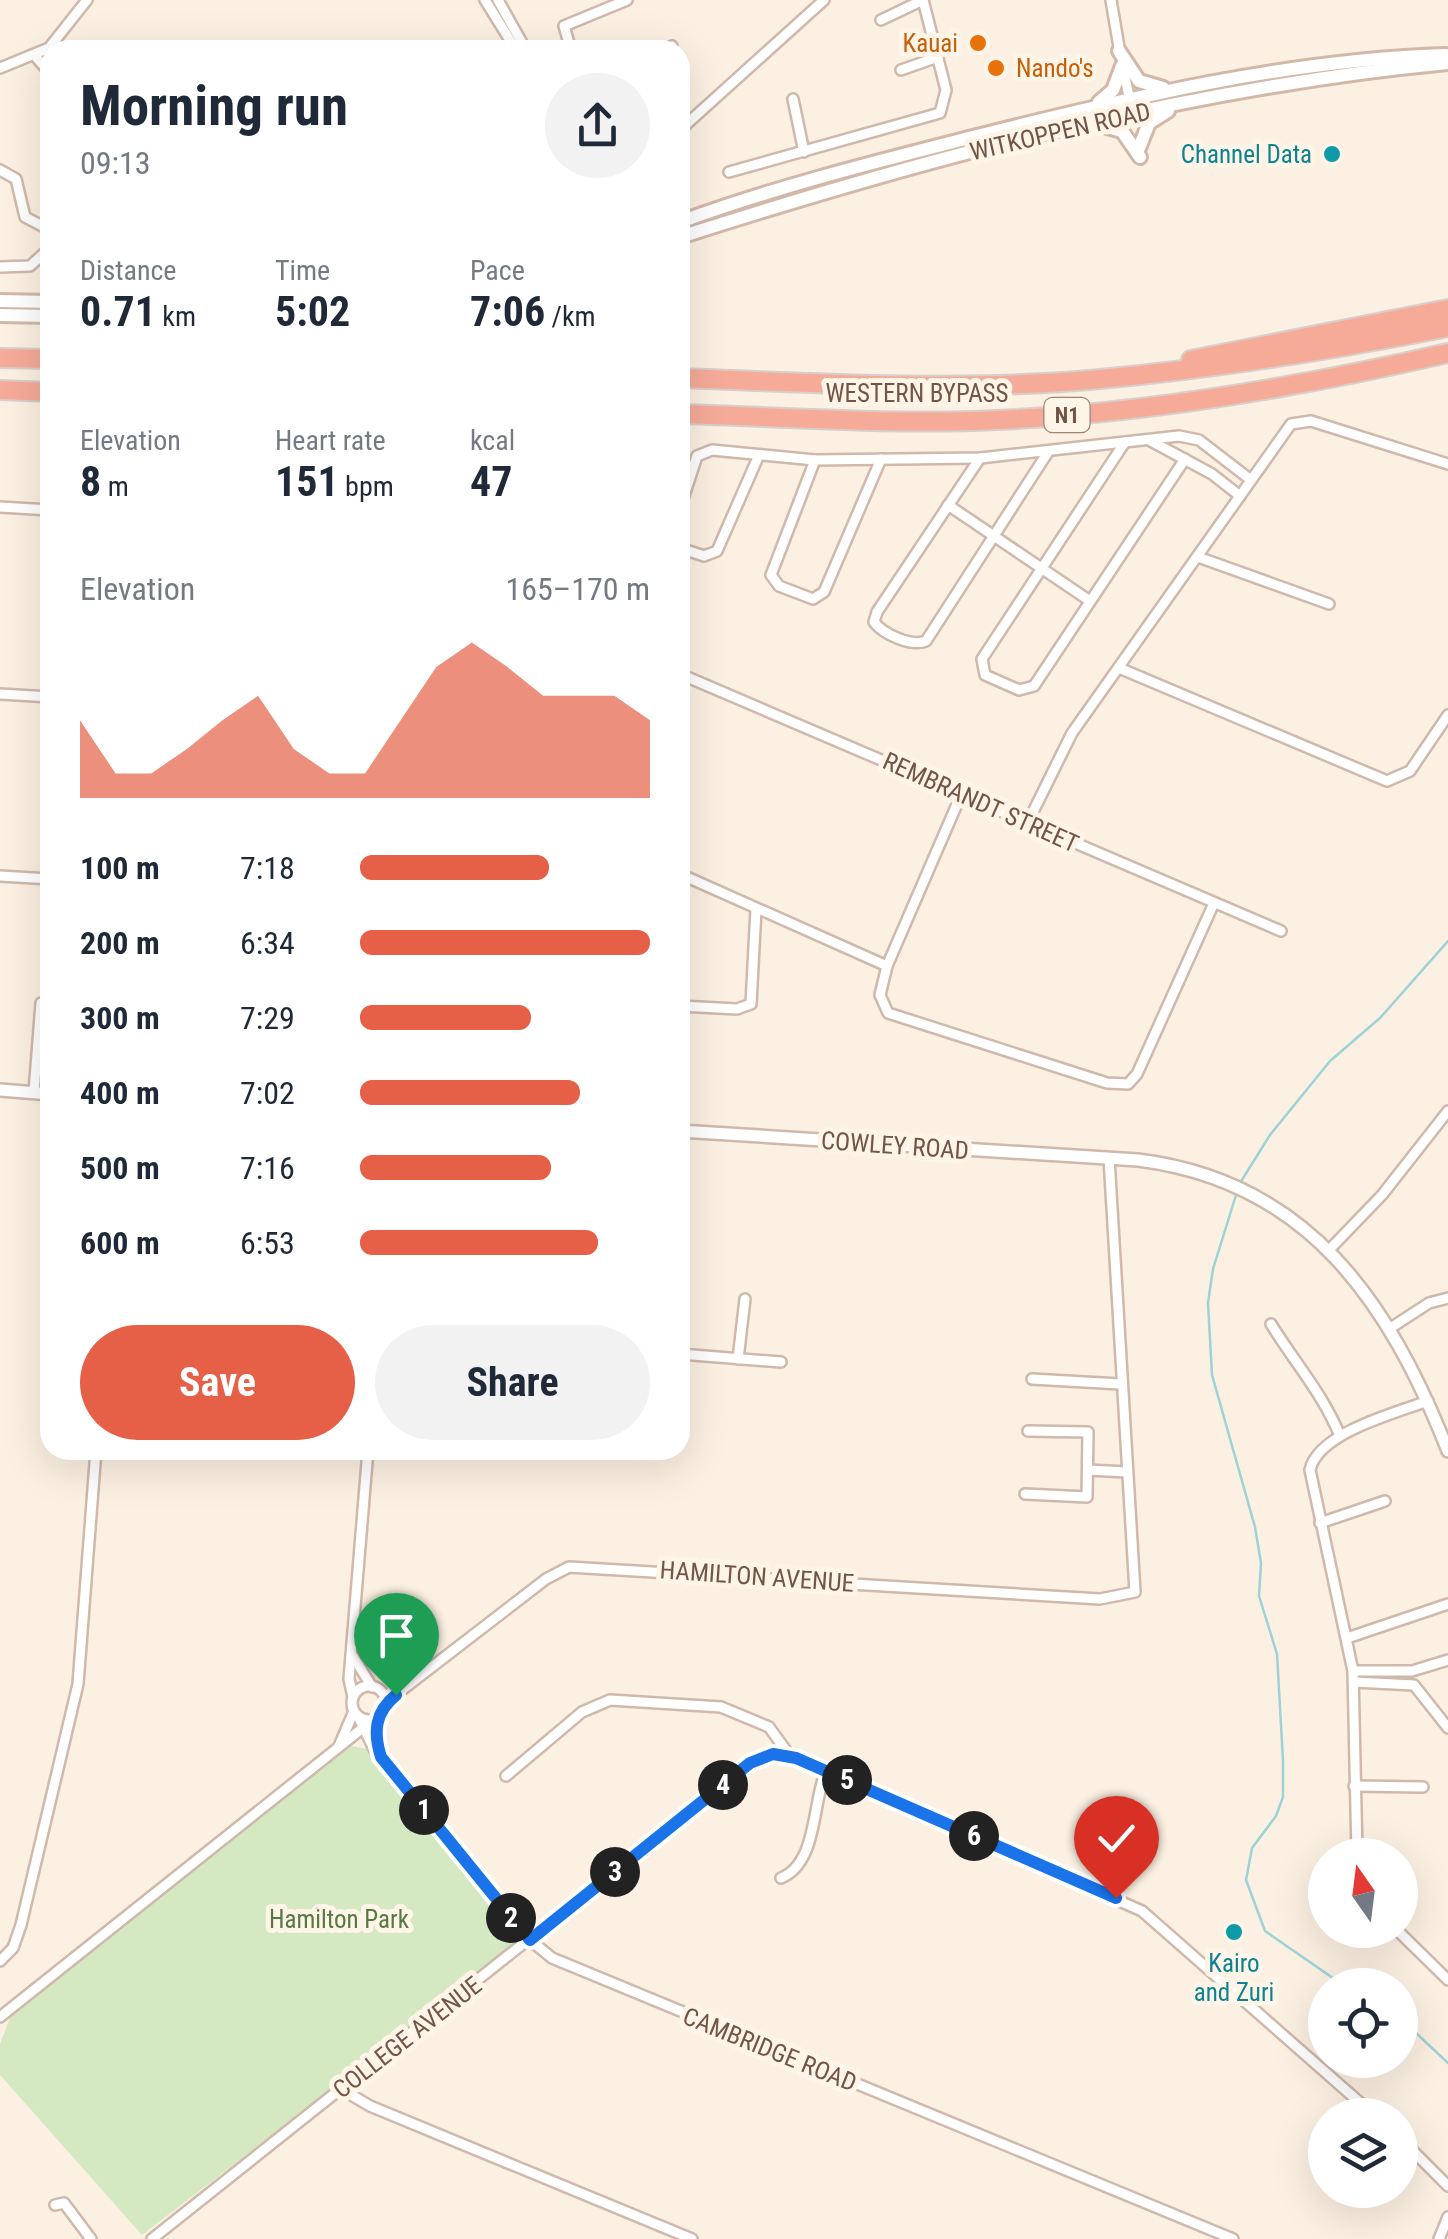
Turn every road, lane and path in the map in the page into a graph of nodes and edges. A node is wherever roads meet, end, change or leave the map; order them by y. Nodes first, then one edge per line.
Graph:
1 (88, 0) edge
2 (485, 0) edge
3 (498, 0) edge
4 (627, 0) edge
5 (824, 0) edge
6 (923, 0) edge
7 (1111, 0) edge
8 (881, 20) dead end
9 (59, 40) edge
10 (510, 40) edge
11 (520, 40) edge
12 (568, 40) edge
13 (1120, 51) junction
14 (40, 53) edge
15 (1448, 55) edge
16 (35, 56) junction
17 (938, 57) junction
18 (40, 62) edge
19 (1448, 63) edge
20 (1122, 66) junction
21 (0, 68) edge
22 (901, 70) dead end
23 (1184, 88) junction
24 (1130, 98) junction
25 (793, 99) dead end
26 (1194, 101) junction
27 (1078, 110) junction
28 (1133, 114) junction
29 (690, 121) edge
30 (1067, 128) junction
31 (804, 152) junction
32 (0, 170) edge
33 (729, 172) dead end
34 (690, 217) edge
35 (40, 225) edge
36 (690, 234) edge
37 (40, 257) edge
38 (0, 267) edge
39 (0, 301) edge
40 (40, 302) edge
41 (1448, 309) edge
42 (0, 315) edge
43 (40, 316) edge
44 (1448, 327) edge
45 (1448, 354) edge
46 (0, 358) edge
47 (40, 360) edge
48 (1122, 376) junction
49 (690, 378) edge
50 (0, 390) edge
51 (40, 392) edge
52 (690, 414) edge
53 (1150, 440) junction
54 (1125, 442) junction
55 (1048, 452) junction
56 (760, 455) junction
57 (980, 458) junction
58 (882, 459) junction
59 (1185, 459) junction
60 (815, 460) junction
61 (1448, 464) edge
62 (1251, 480) junction
63 (690, 482) edge
64 (1240, 496) junction
65 (948, 505) junction
66 (0, 507) edge
67 (40, 509) edge
68 (994, 537) junction
69 (690, 550) edge
70 (1198, 557) junction
71 (1043, 570) junction
72 (1090, 601) junction
73 (1330, 604) dead end
74 (1119, 668) junction
75 (690, 678) edge
76 (0, 694) edge
77 (40, 696) edge
78 (1448, 715) edge
79 (961, 794) junction
80 (1028, 822) junction
81 (0, 876) edge
82 (40, 879) edge
83 (690, 879) edge
84 (1214, 904) junction
85 (756, 909) junction
86 (1281, 931) dead end
87 (888, 966) junction
88 (40, 1002) dead end
89 (690, 1007) edge
90 (0, 1090) edge
91 (34, 1092) junction
92 (40, 1093) edge
93 (1448, 1111) edge
94 (690, 1132) edge
95 (1109, 1158) junction
96 (1329, 1250) junction
97 (1448, 1298) edge
98 (745, 1299) dead end
99 (1271, 1324) dead end
100 (1389, 1328) junction
101 (690, 1355) edge
102 (738, 1359) junction
103 (782, 1362) dead end
104 (1032, 1379) dead end
105 (1120, 1384) junction
106 (1428, 1401) junction
107 (1028, 1431) dead end
108 (1340, 1436) junction
109 (1448, 1451) edge
110 (95, 1460) edge
111 (367, 1460) edge
112 (1088, 1470) junction
113 (1127, 1472) junction
114 (1025, 1494) dead end
115 (1385, 1500) dead end
116 (1320, 1523) junction
117 (1448, 1604) edge
118 (1347, 1638) junction
119 (352, 1656) junction
120 (1448, 1660) edge
121 (1354, 1676) junction
122 (375, 1688) junction
123 (404, 1689) junction
124 (353, 1697) junction
125 (385, 1704) junction
126 (356, 1713) junction
127 (377, 1717) junction
128 (1448, 1728) edge
129 (364, 1730) junction
130 (342, 1746) junction
131 (378, 1753) junction
132 (790, 1756) junction
133 (826, 1771) junction
134 (506, 1776) dead end
135 (1354, 1786) junction
136 (1423, 1787) dead end
137 (1356, 1838) edge
138 (782, 1878) dead end
139 (530, 1940) junction
140 (1416, 1948) edge
141 (0, 1961) edge
142 (1448, 1980) edge
143 (0, 2000) edge
144 (4, 2013) edge
145 (341, 2088) junction
146 (1355, 2098) edge
147 (1418, 2156) edge
148 (1448, 2186) edge
149 (55, 2205) dead end
150 (1448, 2218) edge
151 (154, 2238) edge
152 (91, 2239) edge
153 (692, 2239) edge
154 (1234, 2239) edge
155 (1439, 2239) edge

1 - 9 street
2 - 10 street
3 - 11 street
4 - 12 street
5 - 29 street
6 - 8 street
6 - 17 street
7 - 13 street
13 - 20 street
13 - 23 main road
14 - 16 street
15 - 23 main road, WITKOPPEN ROAD
16 - 18 street
16 - 21 street
17 - 22 street
17 - 31 street
19 - 26 main road, WITKOPPEN ROAD
20 - 24 street
20 - 27 main road
23 - 24 main road, WITKOPPEN ROAD
24 - 27 main road, WITKOPPEN ROAD
24 - 28 street
25 - 31 street
26 - 28 main road, WITKOPPEN ROAD
26 - 30 main road
27 - 34 main road, WITKOPPEN ROAD
28 - 30 main road, WITKOPPEN ROAD
30 - 36 main road, WITKOPPEN ROAD
31 - 33 street
32 - 35 street
37 - 38 street
39 - 40 main road
41 - 48 highway
42 - 43 main road
44 - 48 highway, WESTERN BYPASS / N1
45 - 52 highway, WESTERN BYPASS / N1
46 - 47 highway
48 - 49 highway, WESTERN BYPASS / N1
50 - 51 highway
53 - 54 street
53 - 59 street
53 - 62 street
54 - 55 street
54 - 71 street
55 - 57 street
55 - 68 street
56 - 60 street
56 - 63 street
56 - 69 street
57 - 58 street
57 - 65 street
58 - 60 street
58 - 60 street
59 - 64 street
59 - 72 street
61 - 62 street
62 - 64 street
64 - 70 street
65 - 68 street
65 - 68 street
66 - 67 street
68 - 71 street
70 - 73 street
70 - 74 street
71 - 72 street
71 - 72 street
74 - 78 street
74 - 80 street
75 - 79 street, REMBRANDT STREET
76 - 77 street
79 - 80 street, REMBRANDT STREET
79 - 87 street
80 - 84 street, REMBRANDT STREET
81 - 82 street
83 - 85 street
84 - 86 street, REMBRANDT STREET
84 - 87 street
85 - 87 street
85 - 89 street
88 - 91 street
90 - 91 street
91 - 92 street
93 - 96 street
94 - 95 street, COWLEY ROAD
95 - 96 street, COWLEY ROAD
95 - 105 street
96 - 100 street, COWLEY ROAD
97 - 100 street
98 - 102 street
99 - 108 street
100 - 106 street, COWLEY ROAD
101 - 102 street
102 - 103 street
104 - 105 street
105 - 113 street
106 - 108 street
106 - 109 street, COWLEY ROAD
107 - 112 street
108 - 116 street
110 - 141 street
111 - 119 street
112 - 113 street
112 - 114 street
113 - 123 street, HAMILTON AVENUE
115 - 116 street
116 - 118 street
117 - 118 street
118 - 121 street
119 - 122 street
119 - 124 street
120 - 121 street
121 - 128 street
121 - 135 street
122 - 123 street
122 - 124 street
122 - 125 street
123 - 125 street, HAMILTON AVENUE
124 - 126 street
125 - 127 street
126 - 127 street
126 - 129 street, CAMBRIDGE ROAD
126 - 130 street
127 - 129 street
127 - 131 street
129 - 130 street
129 - 131 street, CAMBRIDGE ROAD
130 - 131 street
130 - 144 street
131 - 139 street, CAMBRIDGE ROAD
132 - 133 street
132 - 134 street
132 - 139 street, COLLEGE AVENUE
133 - 138 street
133 - 146 street
135 - 136 street
135 - 137 street
139 - 145 street, COLLEGE AVENUE
139 - 154 street, CAMBRIDGE ROAD
140 - 142 street
143 - 144 street
145 - 151 street, COLLEGE AVENUE
145 - 153 street
147 - 148 street
149 - 152 street
150 - 155 street

